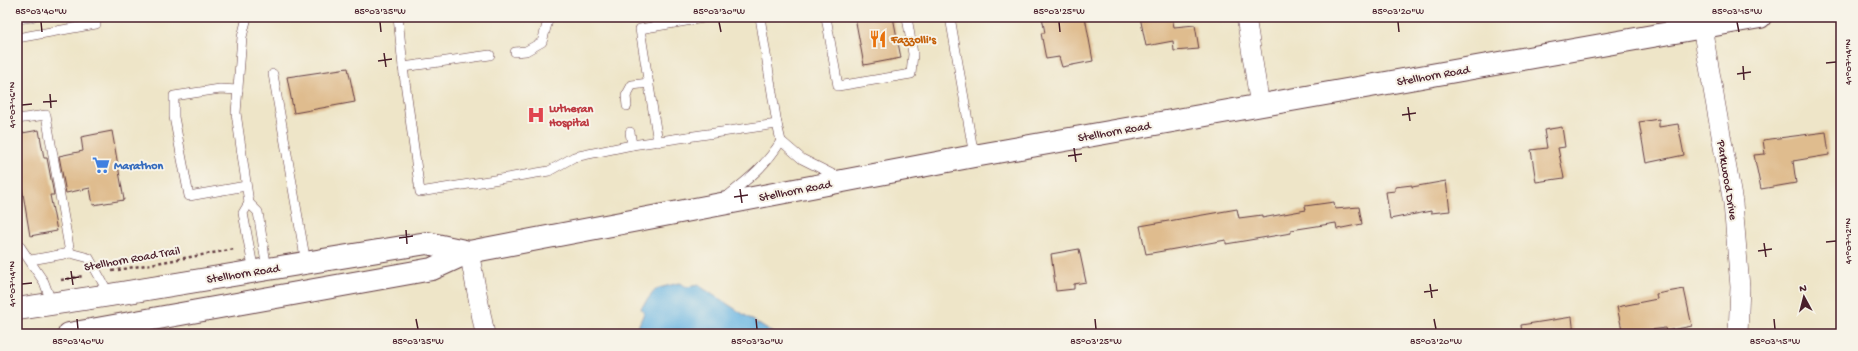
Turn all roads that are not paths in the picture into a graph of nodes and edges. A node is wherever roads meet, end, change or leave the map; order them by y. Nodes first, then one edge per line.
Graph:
1 (32, 17) edge
2 (95, 17) edge
3 (247, 17) edge
4 (398, 17) edge
5 (549, 17) edge
6 (709, 17) edge
7 (760, 17) edge
8 (826, 17) edge
9 (907, 17) edge
10 (950, 17) edge
11 (1246, 17) edge
12 (1760, 17) edge
13 (17, 19) edge
14 (1702, 27) junction
15 (17, 38) edge
16 (515, 52) dead end
17 (490, 56) dead end
18 (403, 66) junction
19 (273, 74) dead end
20 (649, 83) junction
21 (238, 90) junction
22 (627, 106) dead end
23 (1260, 106) junction
24 (17, 119) edge
25 (777, 124) junction
26 (630, 132) dead end
27 (781, 141) junction
28 (658, 142) junction
29 (632, 145) junction
30 (974, 156) junction
31 (845, 181) junction
32 (246, 186) junction
33 (249, 203) junction
34 (717, 205) junction
35 (17, 242) edge
36 (469, 252) junction
37 (70, 253) junction
38 (30, 260) junction
39 (306, 263) junction
40 (260, 271) junction
41 (110, 295) junction
42 (52, 304) junction
43 (17, 309) edge
44 (129, 329) edge
45 (69, 334) edge
46 (485, 334) edge
47 (1738, 334) edge

1 - 13 lane
2 - 15 lane
3 - 21 lane
4 - 18 lane
5 - 16 lane
6 - 20 lane
7 - 25 lane
8 - 9 lane
10 - 30 lane
11 - 23 street
12 - 14 main road, Stellhorn Road
14 - 23 main road, Stellhorn Road
14 - 47 street, Parkwood Drive
17 - 18 lane
18 - 29 lane
19 - 39 lane
20 - 22 lane
20 - 28 lane
21 - 32 lane
21 - 32 lane
23 - 30 main road, Stellhorn Road
24 - 37 lane
25 - 27 lane
25 - 28 lane
26 - 29 lane
27 - 31 lane
27 - 34 lane
28 - 29 lane
30 - 31 main road, Stellhorn Road
31 - 34 main road, Stellhorn Road
32 - 33 lane
33 - 40 lane
33 - 40 lane
34 - 36 main road, Stellhorn Road
35 - 38 lane
36 - 39 main road, Stellhorn Road
36 - 44 main road, Stellhorn Road
36 - 46 street
37 - 38 lane
37 - 41 lane
38 - 42 lane
39 - 40 main road, Stellhorn Road
40 - 41 main road, Stellhorn Road
41 - 42 main road, Stellhorn Road
42 - 43 main road, Stellhorn Road
44 - 45 main road, Stellhorn Road

